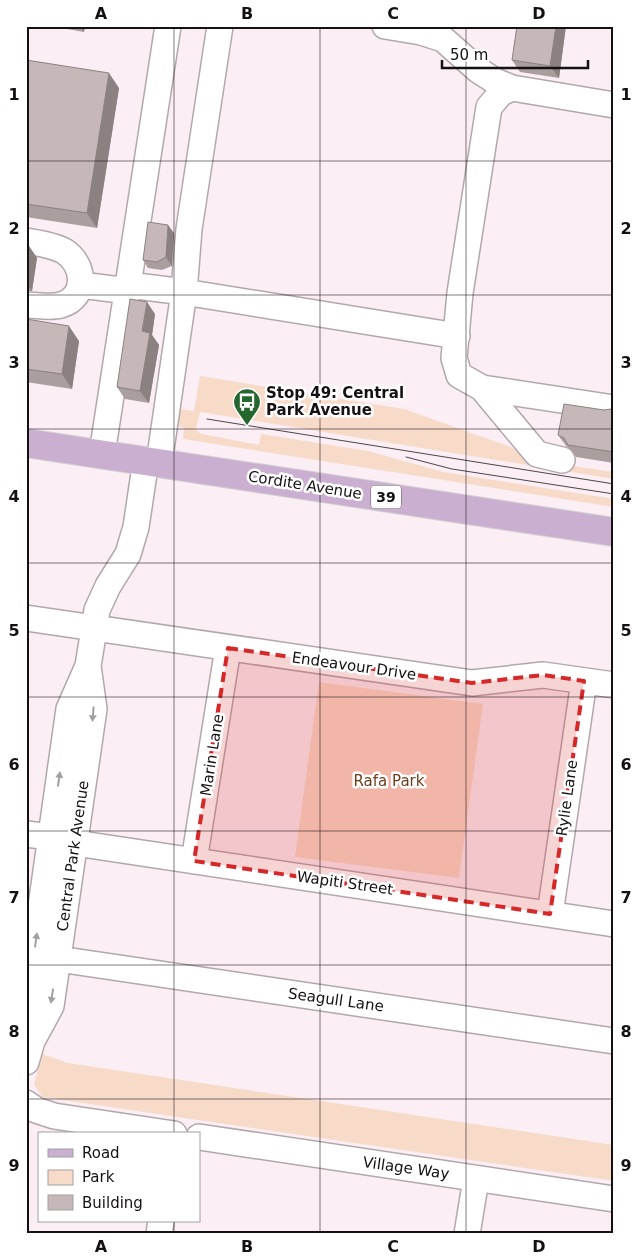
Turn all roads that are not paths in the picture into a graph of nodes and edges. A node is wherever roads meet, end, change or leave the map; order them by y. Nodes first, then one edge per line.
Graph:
1 (168, 26) edge
2 (220, 26) edge
3 (385, 26) edge
4 (512, 88) junction
5 (614, 104) edge
6 (26, 241) edge
7 (81, 285) junction
8 (128, 288) junction
9 (184, 292) junction
10 (26, 304) edge
11 (456, 336) junction
12 (482, 388) junction
13 (614, 408) edge
14 (26, 443) edge
15 (102, 454) junction
16 (562, 460) dead end
17 (152, 461) junction
18 (614, 532) edge
19 (26, 618) edge
20 (94, 628) junction
21 (228, 648) junction
22 (88, 666) junction
23 (584, 681) junction
24 (614, 685) edge
25 (26, 834) edge
26 (51, 838) junction
27 (75, 843) junction
28 (194, 861) junction
29 (550, 914) junction
30 (614, 924) edge
31 (58, 959) junction
32 (614, 1041) edge
33 (29, 1052) edge
34 (26, 1103) edge
35 (161, 1132) edge
36 (200, 1137) edge
37 (476, 1179) junction
38 (614, 1199) edge
39 (468, 1234) edge

1 - 8 street
2 - 9 street, Central Park Avenue
3 - 4 street
4 - 5 street
4 - 11 street
6 - 7 street
7 - 8 street
7 - 10 street
8 - 9 street
8 - 15 street
9 - 11 street
9 - 17 street, Central Park Avenue
11 - 12 street
12 - 13 street
12 - 16 street
14 - 15 main road, Cordite Avenue / 39
15 - 17 main road, Cordite Avenue / 39
17 - 18 main road, Cordite Avenue / 39
17 - 20 street, Central Park Avenue
19 - 20 street, Endeavour Drive
20 - 21 street, Endeavour Drive
20 - 22 street, Central Park Avenue
21 - 23 street, Endeavour Drive
21 - 28 street, Marin Lane
26 -> 22 street, Central Park Avenue
22 -> 27 street, Central Park Avenue
23 - 24 street, Endeavour Drive
23 - 29 street, Rylie Lane
25 - 26 street
33 -> 26 street, Central Park Avenue
27 - 28 street, Wapiti Street
27 - 31 street, Central Park Avenue
28 - 29 street, Wapiti Street
29 - 30 street, Wapiti Street
31 - 32 street, Seagull Lane
31 -> 33 street, Central Park Avenue
34 - 35 street
36 - 37 street, Village Way
37 - 38 street, Village Way
37 - 39 street

